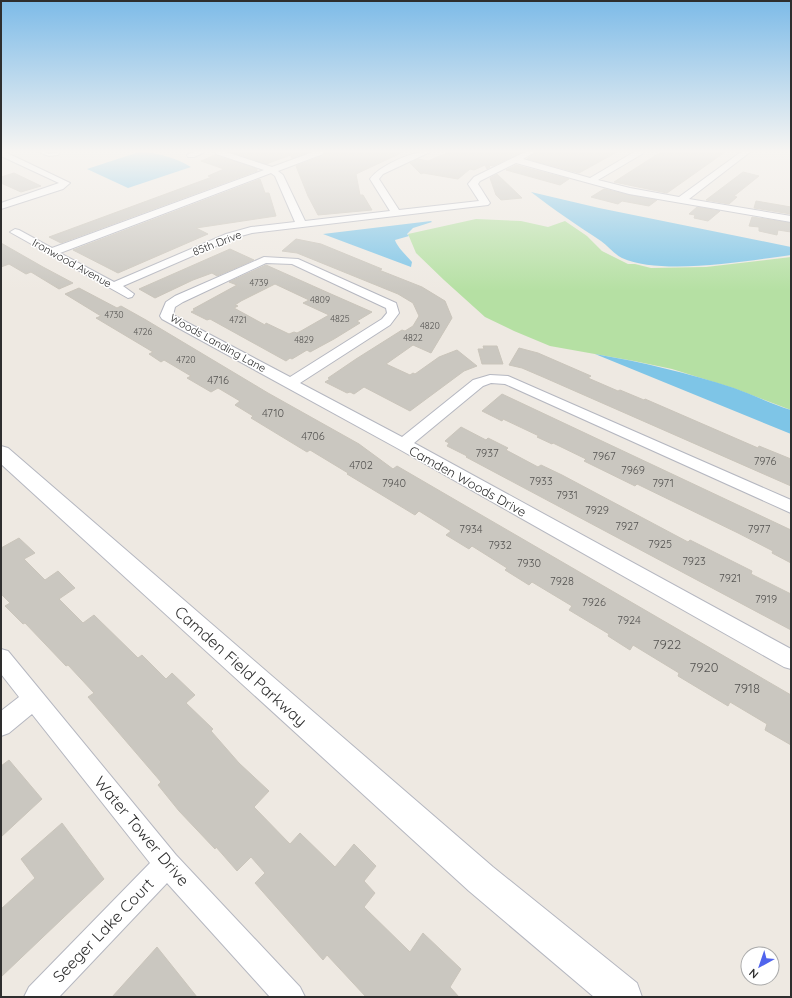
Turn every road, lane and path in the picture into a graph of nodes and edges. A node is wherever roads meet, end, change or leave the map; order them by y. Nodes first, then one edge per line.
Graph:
1 (24, 199) edge
2 (195, 199) edge
3 (290, 199) edge
4 (387, 199) edge
5 (482, 199) edge
6 (673, 199) edge
7 (681, 200) joint
8 (1, 206) edge
9 (396, 213) junction
10 (791, 219) edge
11 (301, 224) junction
12 (15, 232) dead end
13 (52, 252) junction
14 (114, 286) junction
15 (128, 294) dead end
16 (290, 382) junction
17 (403, 444) junction
18 (1, 453) edge
19 (791, 507) edge
20 (1, 658) edge
21 (791, 660) edge
22 (34, 699) junction
23 (1, 725) edge
24 (167, 864) junction
25 (481, 878) junction
26 (39, 997) edge
27 (290, 997) edge
28 (604, 997) edge
29 (623, 997) edge

1 - 8 street
2 - 13 street
3 - 11 street
4 - 9 street
5 - 9 street, 85th Drive
6 - 7 street
7 - 10 street
9 - 11 street, 85th Drive
11 - 14 street, 85th Drive
12 - 13 street, Ironwood Avenue
13 - 14 street, Ironwood Avenue
14 - 15 street, Ironwood Avenue
16 - 16 street, Woods Landing Lane
16 - 17 street, Woods Landing Lane
17 - 19 street, Camden Woods Drive
17 - 21 street, Camden Woods Drive
18 - 25 street, Camden Field Parkway
20 - 22 street, Water Tower Drive
22 - 23 street
22 - 24 street, Water Tower Drive
24 - 26 street, Seeger Lake Court
24 - 27 street, Water Tower Drive
25 - 28 street, Camden Field Parkway
25 - 29 street, Camden Field Parkway

